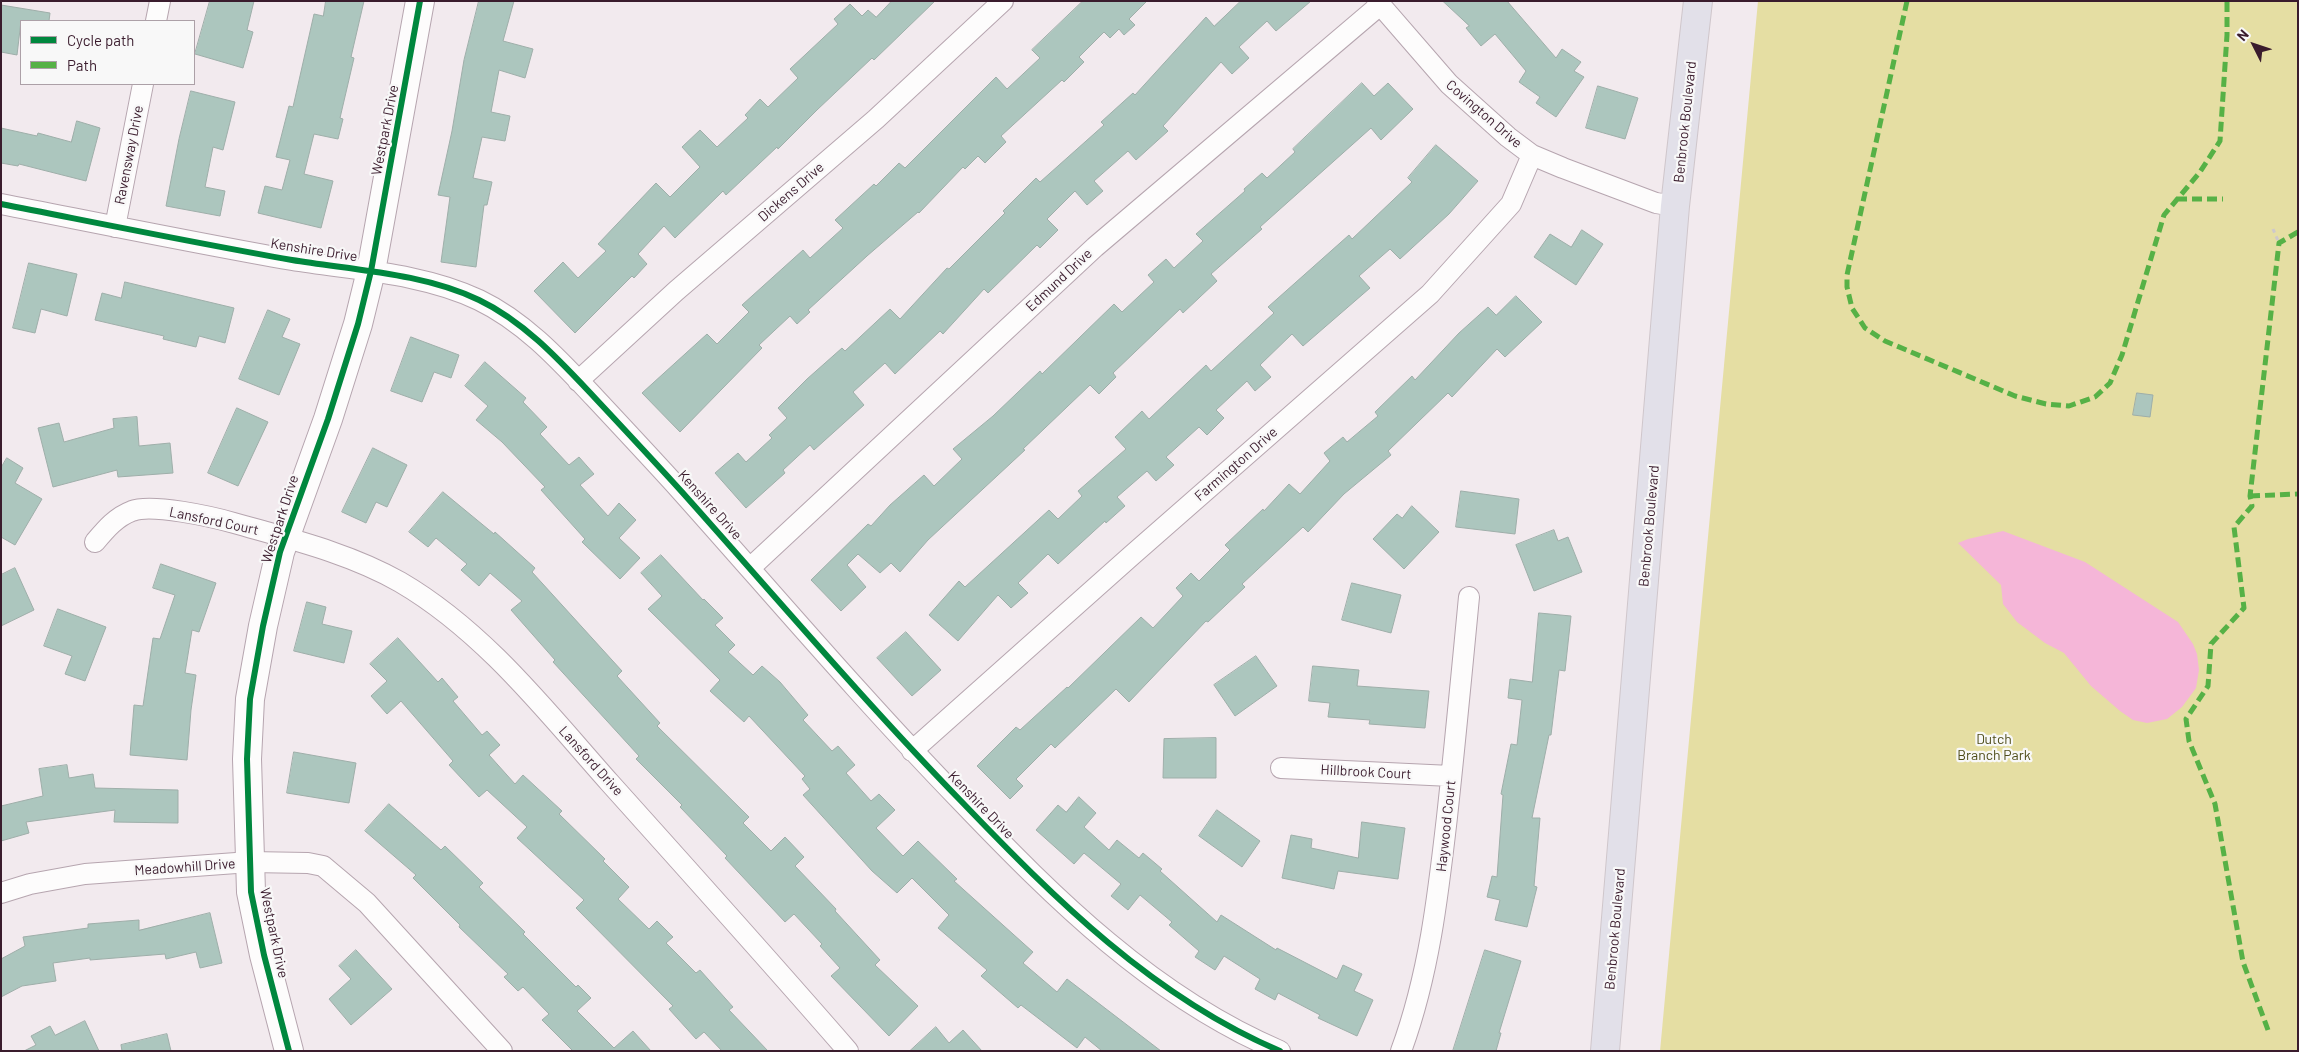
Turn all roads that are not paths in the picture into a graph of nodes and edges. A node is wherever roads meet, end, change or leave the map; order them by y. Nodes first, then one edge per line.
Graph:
1 (160, 1) edge
2 (420, 1) edge
3 (1003, 1) edge
4 (1698, 1) edge
5 (1378, 3) edge
6 (156, 20) edge
7 (143, 85) edge
8 (1532, 154) junction
9 (1, 204) edge
10 (1676, 206) junction
11 (114, 227) junction
12 (371, 271) junction
13 (578, 381) junction
14 (285, 538) junction
15 (95, 542) dead end
16 (750, 568) junction
17 (1469, 597) dead end
18 (912, 751) junction
19 (1281, 768) dead end
20 (1451, 776) junction
21 (250, 862) junction
22 (1, 893) edge
23 (289, 1051) edge
24 (502, 1051) edge
25 (848, 1051) edge
26 (1280, 1051) edge
27 (1401, 1051) edge
28 (1605, 1051) edge

1 - 6 street
2 - 12 street, Westpark Drive
3 - 13 street, Dickens Drive
4 - 10 highway, Benbrook Boulevard
5 - 8 street, Covington Drive
5 - 16 street, Edmund Drive
7 - 11 street, Ravensway Drive
8 - 10 street, Covington Drive
8 - 18 street, Farmington Drive
9 - 11 street, Kenshire Drive
10 - 28 highway, Benbrook Boulevard
11 - 12 street, Kenshire Drive
12 - 13 street, Kenshire Drive
12 - 14 street, Westpark Drive
13 - 16 street, Kenshire Drive
14 - 15 street, Lansford Court
14 - 21 street, Westpark Drive
14 - 25 street, Lansford Drive
16 - 18 street, Kenshire Drive
17 - 20 street, Haywood Court
18 - 26 street, Kenshire Drive
19 - 20 street, Hillbrook Court
20 - 27 street, Haywood Court
21 - 22 street, Meadowhill Drive
21 - 23 street, Westpark Drive
21 - 24 street, Meadowhill Drive

